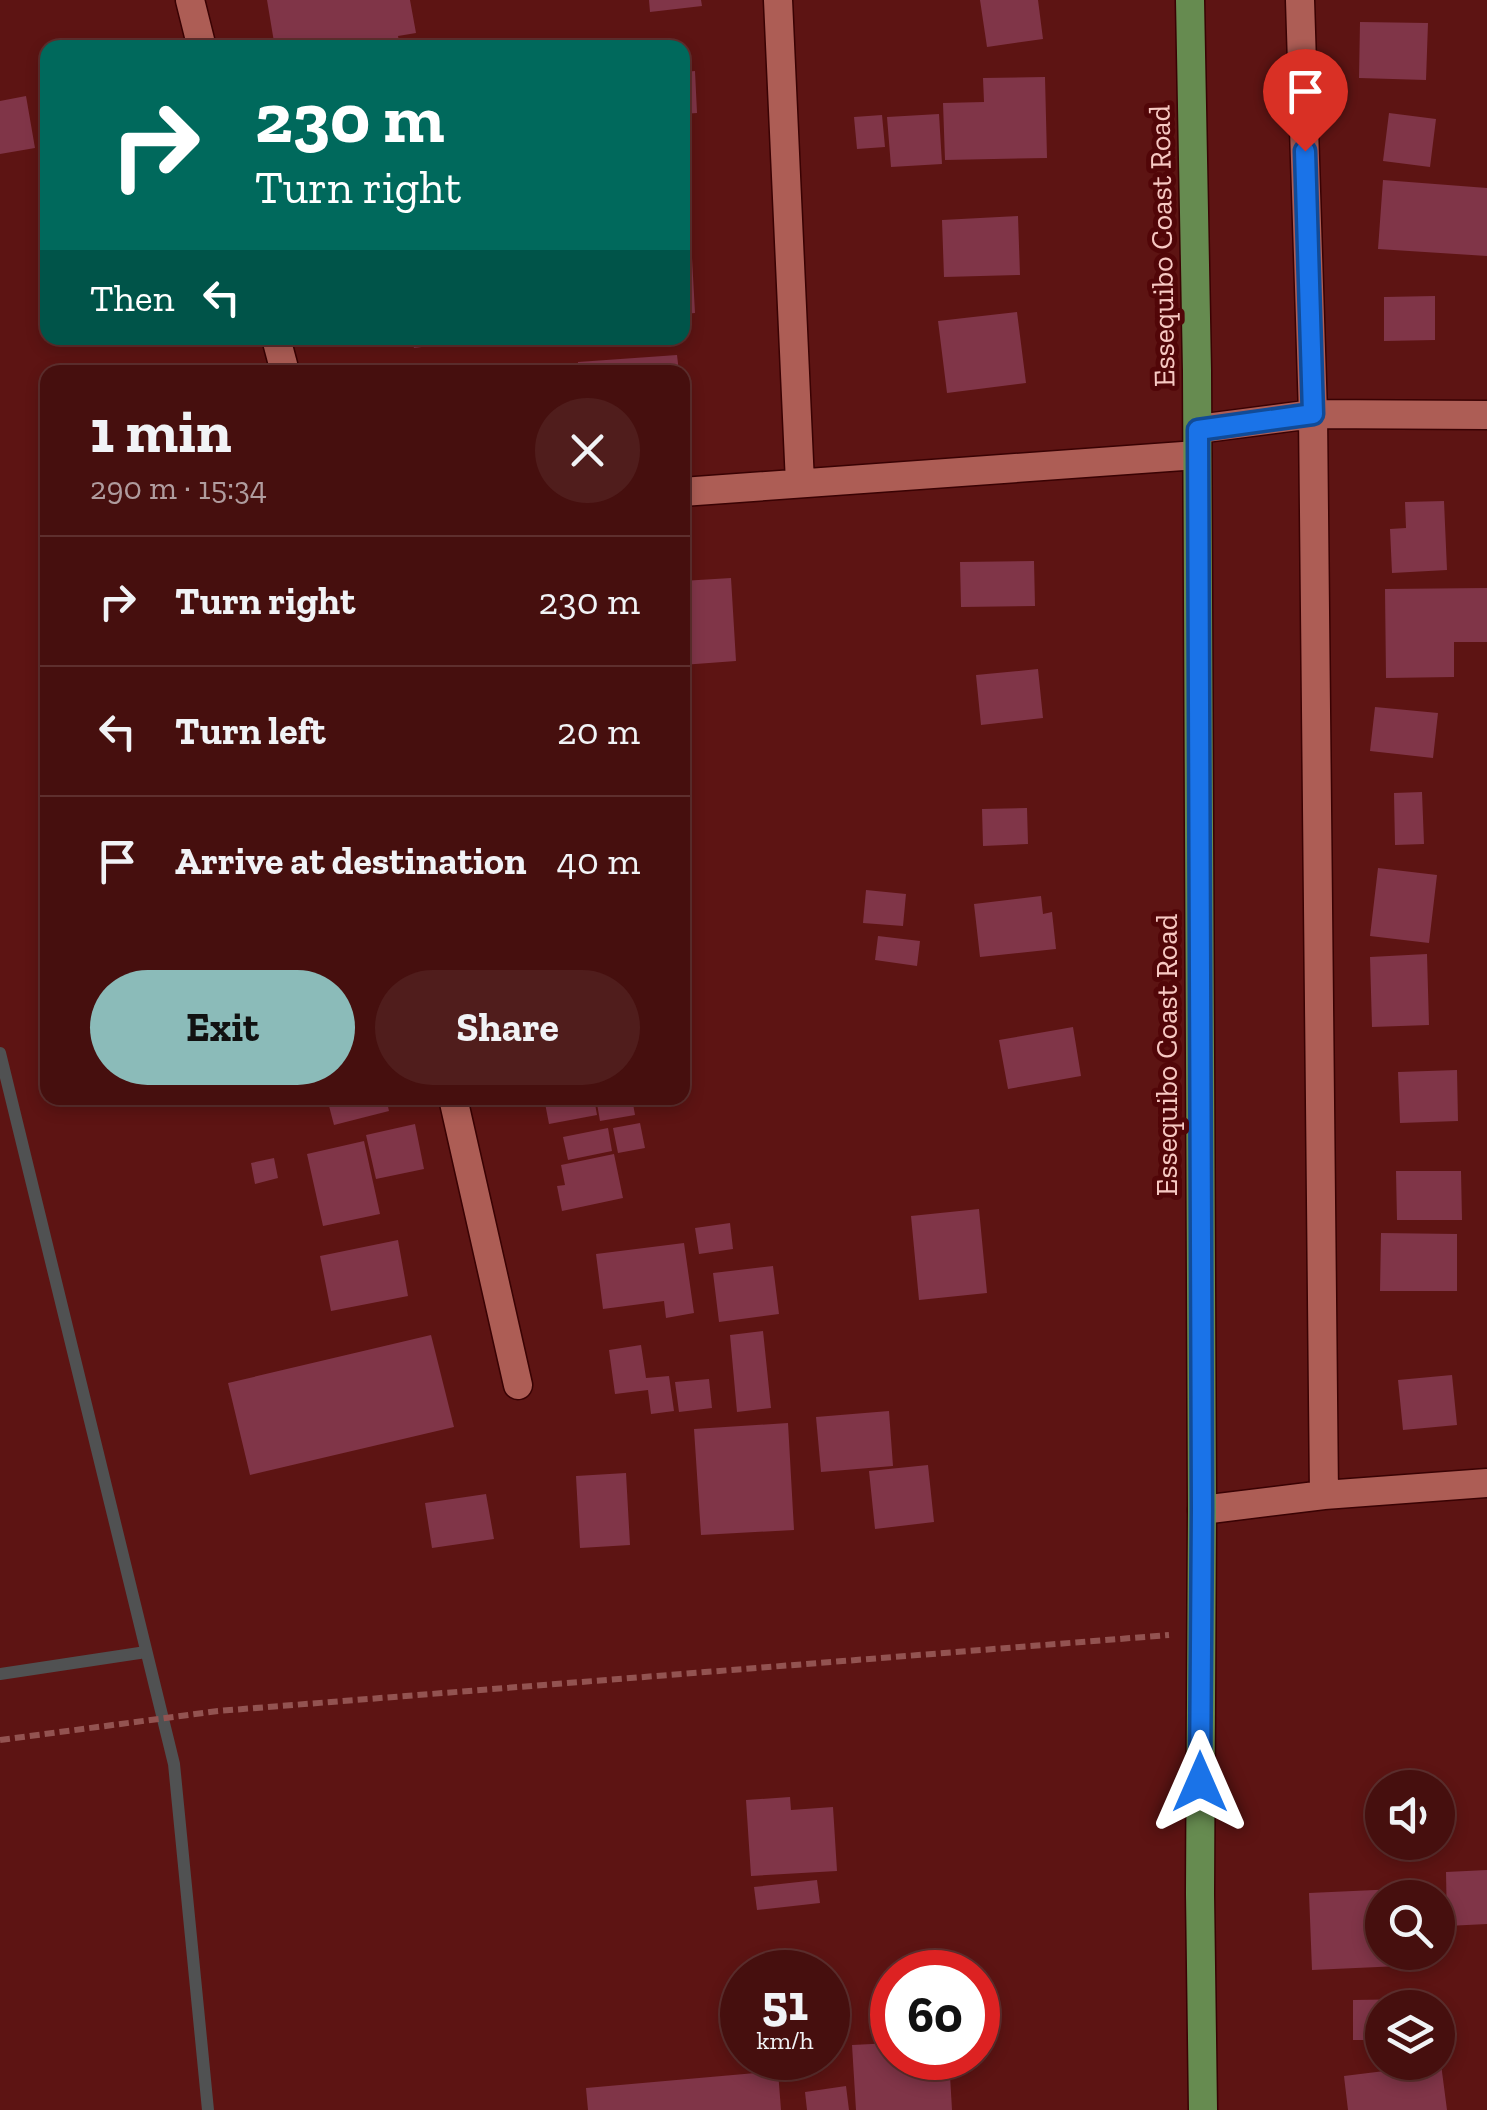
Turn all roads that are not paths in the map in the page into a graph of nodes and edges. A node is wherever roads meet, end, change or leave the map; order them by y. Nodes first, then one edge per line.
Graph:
1 (190, 0) edge
2 (778, 0) edge
3 (1190, 0) edge
4 (1300, 0) edge
5 (200, 40) edge
6 (1313, 414) junction
7 (1487, 415) edge
8 (1197, 442) junction
9 (800, 483) junction
10 (690, 491) edge
11 (454, 1105) edge
12 (518, 1386) dead end
13 (1487, 1483) edge
14 (1324, 1495) junction
15 (1202, 1510) junction
16 (1203, 2110) edge

1 - 5 street
2 - 9 street
3 - 8 main road, Essequibo Coast Road
4 - 6 street
6 - 7 street
6 - 8 street
6 - 14 street
8 - 9 street
8 - 15 main road, Essequibo Coast Road
9 - 10 street
11 - 12 street
13 - 14 street
14 - 15 street
15 - 16 main road, Essequibo Coast Road

